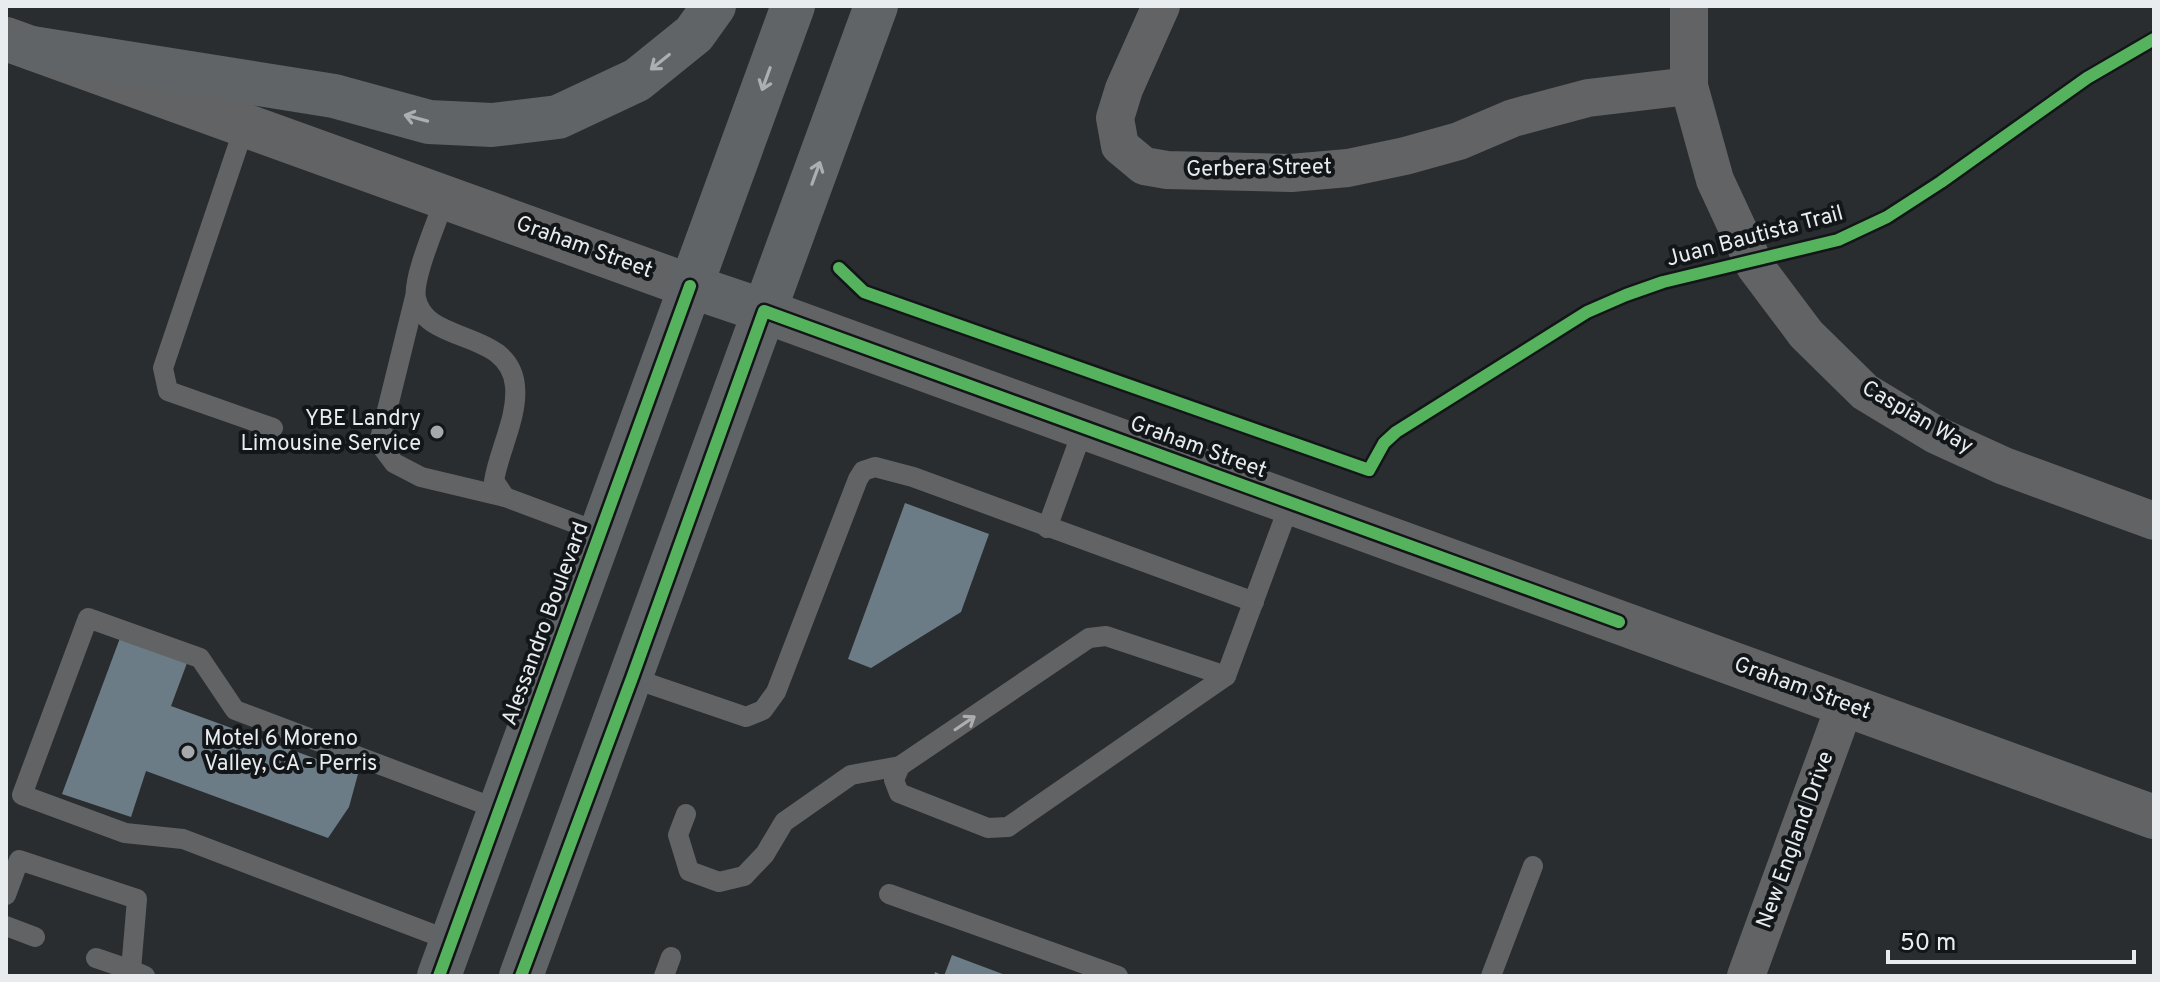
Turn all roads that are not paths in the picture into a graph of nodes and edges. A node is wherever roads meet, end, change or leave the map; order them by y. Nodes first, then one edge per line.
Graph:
1 (714, 6) edge
2 (793, 6) edge
3 (876, 6) edge
4 (1161, 6) edge
5 (1689, 6) edge
6 (19, 43) edge
7 (1689, 86) junction
8 (245, 125) junction
9 (445, 198) junction
10 (690, 286) junction
11 (415, 297) junction
12 (764, 311) junction
13 (1084, 427) junction
14 (273, 428) dead end
15 (505, 497) junction
16 (1290, 503) junction
17 (2154, 521) edge
18 (1047, 528) junction
19 (601, 533) junction
20 (1254, 602) junction
21 (1226, 676) junction
22 (632, 678) junction
23 (1845, 705) junction
24 (900, 766) junction
25 (500, 810) junction
26 (686, 814) dead end
27 (2154, 817) edge
28 (1533, 866) dead end
29 (889, 894) dead end
30 (6, 895) edge
31 (6, 926) edge
32 (35, 937) dead end
33 (96, 958) dead end
34 (454, 964) edge
35 (138, 973) edge
36 (521, 976) edge
37 (1118, 976) edge
38 (1491, 976) edge
39 (1746, 976) edge

1 -> 6 main road
2 -> 10 main road, Alessandro Boulevard
12 -> 3 main road
4 - 7 street, Gerbera Street
5 - 7 street, Caspian Way
6 - 8 street, Graham Street
7 - 17 street, Caspian Way
8 - 9 street, Graham Street
8 - 14 lane
9 - 10 street, Graham Street
9 - 11 lane
10 - 12 main road, Graham Street
10 - 19 main road, Alessandro Boulevard
11 - 15 lane
11 - 15 lane
12 - 13 street, Graham Street
12 - 22 main road
13 - 16 street, Graham Street
13 - 18 lane
15 - 19 lane
16 - 20 lane
16 - 23 street, Graham Street
18 - 20 lane
18 - 22 lane
19 - 25 main road, Alessandro Boulevard
20 - 21 lane
24 -> 21 lane
21 - 24 lane
22 - 36 main road
23 - 27 street, Graham Street
23 - 39 street, New England Drive
24 - 26 lane
25 - 34 main road, Alessandro Boulevard
25 - 34 lane
28 - 38 lane
29 - 37 lane
30 - 35 lane
31 - 32 lane
33 - 35 lane

